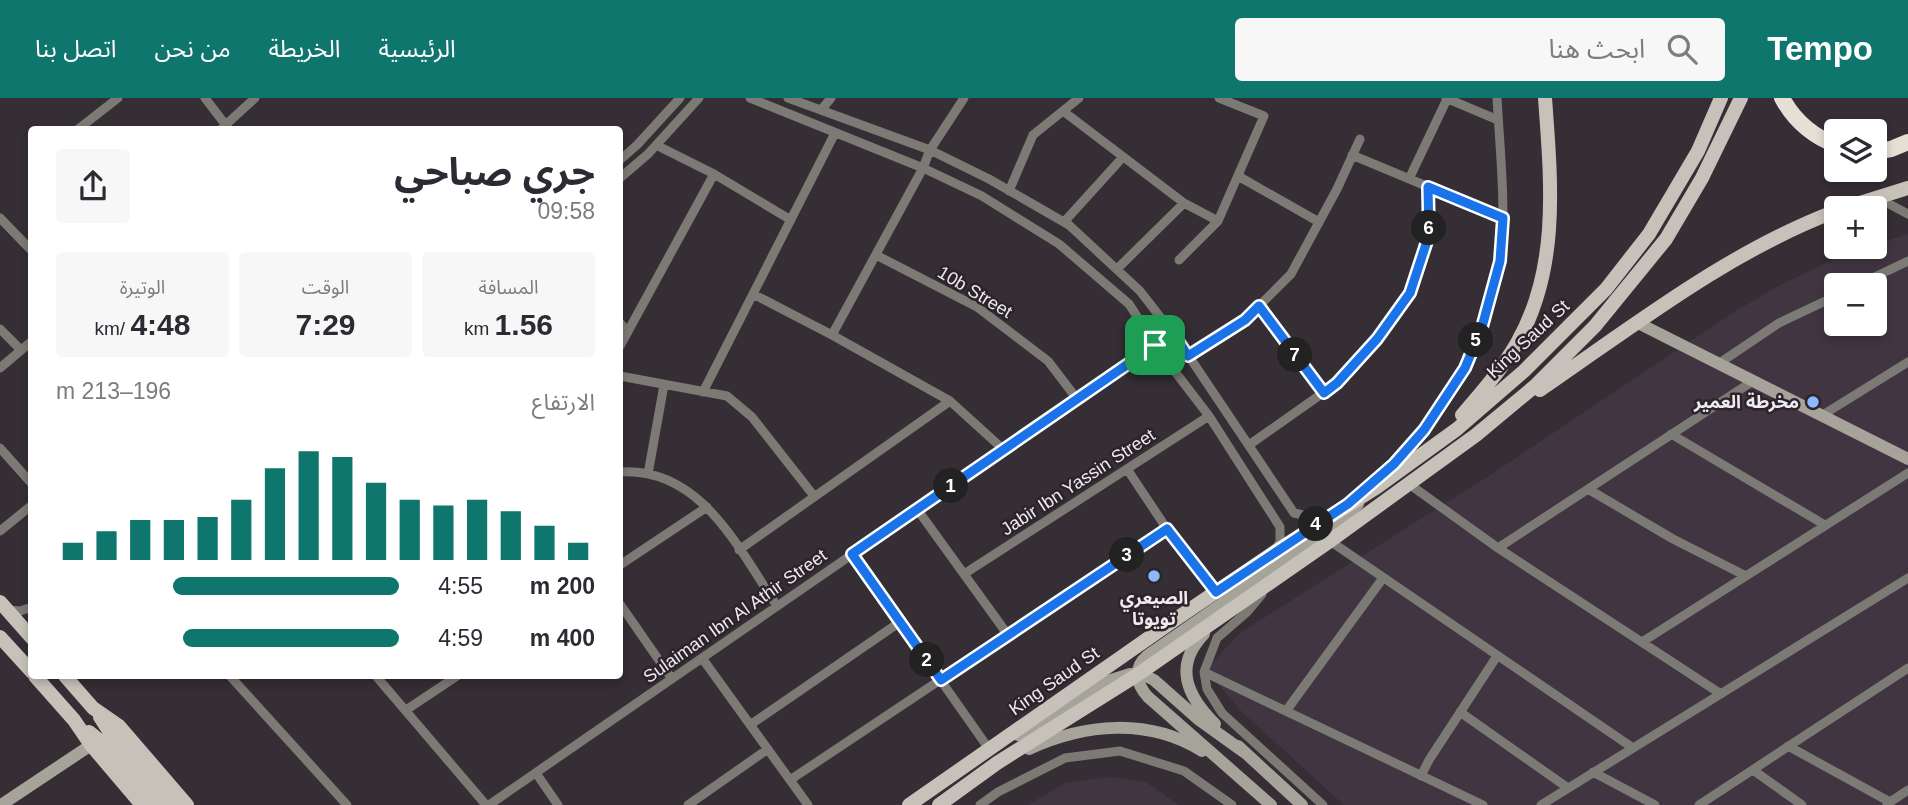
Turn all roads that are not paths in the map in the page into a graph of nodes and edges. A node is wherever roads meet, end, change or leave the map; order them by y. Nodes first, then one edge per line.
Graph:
1 (118, 98) edge
2 (205, 98) edge
3 (256, 98) edge
4 (680, 98) edge
5 (699, 98) edge
6 (750, 98) edge
7 (788, 98) edge
8 (831, 98) edge
9 (964, 98) edge
10 (1079, 98) edge
11 (1219, 98) edge
12 (1446, 98) edge
13 (1497, 98) edge
14 (1545, 98) edge
15 (1721, 98) edge
16 (1741, 98) edge
17 (1782, 98) edge
18 (821, 110) junction
19 (1063, 111) junction
20 (1499, 120) junction
21 (85, 126) edge
22 (224, 126) edge
23 (227, 126) edge
24 (835, 133) junction
25 (1360, 139) dead end
26 (1824, 140) edge
27 (1908, 142) edge
28 (656, 145) junction
29 (930, 150) junction
30 (1887, 150) edge
31 (1352, 155) junction
32 (623, 157) edge
33 (1123, 157) junction
34 (923, 168) junction
35 (714, 174) junction
36 (623, 175) edge
37 (1238, 176) junction
38 (1409, 179) junction
39 (1428, 187) junction
40 (1908, 188) edge
41 (1009, 191) junction
42 (1880, 196) edge
43 (1184, 203) junction
44 (1887, 203) edge
45 (1908, 214) edge
46 (1824, 216) edge
47 (0, 218) edge
48 (1503, 218) junction
49 (791, 220) junction
50 (1218, 221) junction
51 (1064, 222) junction
52 (1319, 222) junction
53 (28, 247) edge
54 (876, 255) junction
55 (1179, 260) dead end
56 (1908, 261) edge
57 (1117, 269) junction
58 (1883, 273) edge
59 (753, 294) junction
60 (1824, 302) edge
61 (1259, 306) junction
62 (1638, 323) junction
63 (623, 326) edge
64 (0, 329) edge
65 (628, 332) junction
66 (1173, 333) junction
67 (832, 335) junction
68 (623, 341) edge
69 (28, 344) edge
70 (1155, 345) junction
71 (21, 350) junction
72 (1188, 356) junction
73 (1908, 362) edge
74 (1718, 364) junction
75 (0, 368) edge
76 (623, 377) edge
77 (1752, 381) junction
78 (663, 384) junction
79 (703, 392) junction
80 (1324, 393) junction
81 (1077, 399) junction
82 (950, 401) junction
83 (1209, 416) junction
84 (1821, 416) junction
85 (1476, 435) junction
86 (1671, 435) junction
87 (1249, 445) junction
88 (0, 448) edge
89 (1004, 450) junction
90 (1908, 459) edge
91 (1406, 465) junction
92 (1127, 470) junction
93 (623, 472) edge
94 (1908, 473) edge
95 (648, 474) junction
96 (28, 480) edge
97 (1409, 484) junction
98 (1377, 487) junction
99 (1588, 489) junction
100 (814, 496) junction
101 (1348, 504) junction
102 (1289, 506) junction
103 (708, 507) junction
104 (28, 508) edge
105 (917, 509) junction
106 (1332, 514) junction
107 (1273, 515) junction
108 (1825, 525) junction
109 (1167, 529) junction
110 (0, 531) edge
111 (1330, 541) junction
112 (1498, 548) junction
113 (739, 550) junction
114 (1276, 551) junction
115 (852, 554) junction
116 (623, 563) edge
117 (964, 574) junction
118 (1746, 576) junction
119 (1383, 578) junction
120 (1908, 578) edge
121 (1273, 580) junction
122 (1216, 592) junction
123 (4, 606) edge
124 (777, 606) junction
125 (28, 608) edge
126 (623, 608) edge
127 (1215, 621) junction
128 (900, 622) junction
129 (28, 633) edge
130 (1008, 635) junction
131 (0, 637) edge
132 (1642, 642) junction
133 (1497, 656) junction
134 (702, 658) junction
135 (28, 668) edge
136 (1906, 671) edge
137 (1204, 672) junction
138 (1137, 675) junction
139 (37, 679) edge
140 (68, 679) edge
141 (233, 679) edge
142 (379, 679) edge
143 (452, 679) edge
144 (672, 679) junction
145 (941, 680) junction
146 (1721, 694) junction
147 (93, 708) junction
148 (405, 710) junction
149 (1286, 712) junction
150 (1460, 712) junction
151 (74, 720) junction
152 (750, 725) junction
153 (91, 745) junction
154 (1788, 746) junction
155 (1633, 748) junction
156 (768, 749) junction
157 (989, 749) junction
158 (1244, 752) junction
159 (997, 763) junction
160 (1229, 768) junction
161 (1753, 769) junction
162 (536, 772) junction
163 (1593, 772) junction
164 (1421, 776) junction
165 (790, 780) junction
166 (1568, 788) junction
167 (1908, 790) edge
168 (137, 803) edge
169 (1888, 803) edge
170 (1, 804) edge
171 (157, 805) edge
172 (172, 805) edge
173 (187, 805) edge
174 (347, 805) edge
175 (488, 805) edge
176 (558, 805) edge
177 (688, 805) edge
178 (808, 805) edge
179 (909, 805) edge
180 (939, 805) edge
181 (980, 805) edge
182 (1232, 805) edge
183 (1271, 805) edge
184 (1302, 805) edge
185 (1323, 805) edge
186 (1483, 805) edge
187 (1541, 805) edge
188 (1655, 805) edge
189 (1699, 805) edge
190 (1802, 805) edge

1 - 21 street
2 - 22 street
3 - 23 street
4 - 32 street
5 - 28 street
6 - 24 street
7 - 18 street
8 - 18 street
9 - 29 street
10 - 19 street
11 - 37 street
12 - 20 street
12 - 38 street
13 - 20 street
14 - 91 main road
15 - 91 main road, King Saud St
16 - 85 main road, King Saud St
17 - 26 highway
18 - 29 street
19 - 33 street
19 - 41 street
20 - 48 street
24 - 34 street
24 - 49 street
25 - 31 street
27 - 30 highway
28 - 35 street
28 - 36 street
29 - 34 street
29 - 41 street
31 - 38 street
31 - 52 street
33 - 43 street
33 - 51 street
34 - 54 street
34 - 70 street
35 - 49 street
35 - 65 street
37 - 50 street
37 - 52 street
38 - 39 street
39 - 48 street
39 - 80 street
40 - 42 main road
41 - 51 street
43 - 50 street
43 - 57 street
44 - 45 street
46 - 62 main road
47 - 53 street
48 - 101 street
49 - 59 street
50 - 55 street
51 - 57 street
52 - 61 street
54 - 67 street
54 - 81 street, 10b Street
56 - 58 street
57 - 66 street
59 - 67 street
59 - 79 street
60 - 74 street
61 - 72 street
61 - 80 street
62 - 74 main road
62 - 85 main road
63 - 65 street
64 - 71 street
65 - 68 street
66 - 70 street, Sulaiman Ibn Al Athir Street
66 - 72 street
67 - 82 street
69 - 71 street
70 - 81 street, Sulaiman Ibn Al Athir Street
70 - 83 street
71 - 75 street
72 - 87 street
73 - 84 street
74 - 77 main road
76 - 78 street
77 - 84 main road
77 - 86 street
78 - 79 street
78 - 95 street
79 - 100 street
80 - 87 street
81 - 89 street, Sulaiman Ibn Al Athir Street
82 - 89 street
82 - 100 street
83 - 92 street, Jabir Ibn Yassin Street
83 - 107 street
84 - 90 main road
85 - 97 main road, King Saud St
86 - 99 street
86 - 108 street
87 - 102 street
88 - 96 street
89 - 105 street, Sulaiman Ibn Al Athir Street
91 - 98 main road, King Saud St
92 - 109 street
92 - 117 street, Jabir Ibn Yassin Street
93 - 95 street
94 - 108 street
95 - 103 street
97 - 111 main road, King Saud St
97 - 112 street
98 - 101 main road, King Saud St
98 - 138 main road
99 - 112 street
99 - 118 street
100 - 113 street
101 - 106 main road, King Saud St
102 - 106 street
102 - 107 street
103 - 113 street
103 - 116 street
104 - 110 street
105 - 115 street, Sulaiman Ibn Al Athir Street
105 - 117 street
106 - 114 main road, King Saud St
107 - 114 street
108 - 118 street
109 - 122 street
109 - 130 street
111 - 119 street
111 - 121 main road, King Saud St
112 - 132 street
113 - 124 street
114 - 122 main road, King Saud St
115 - 124 street, Sulaiman Ibn Al Athir Street
115 - 128 street
117 - 130 street
118 - 132 street
119 - 133 street
119 - 149 street
120 - 146 street
121 - 127 main road, King Saud St
121 - 137 street
122 - 157 main road, King Saud St
123 - 125 street
123 - 129 main road
124 - 134 street, Sulaiman Ibn Al Athir Street
126 - 144 street
127 - 138 main road, King Saud St
127 - 158 main road
128 - 145 street
128 - 152 street
130 - 145 street
131 - 135 main road
132 - 146 street
133 - 150 street
133 - 155 street
134 - 144 street, Sulaiman Ibn Al Athir Street
134 - 152 street
136 - 154 street
137 - 149 street
137 - 185 street
138 - 157 main road
138 - 158 main road
138 - 159 main road, King Saud St
138 - 160 main road
139 - 151 main road
140 - 147 main road
141 - 174 street
142 - 148 street
143 - 148 street
144 - 162 street, Sulaiman Ibn Al Athir Street
145 - 157 street
145 - 165 street
146 - 155 street
147 - 172 main road
147 - 173 main road
148 - 175 street
149 - 164 street
150 - 164 street
150 - 166 street
151 - 153 main road
151 - 171 main road
152 - 156 street
153 - 168 main road
153 - 170 main road
154 - 161 street
154 - 169 street
155 - 163 street
156 - 165 street
156 - 177 street
157 - 179 main road, King Saud St
158 - 184 main road
159 - 160 main road
159 - 180 main road, King Saud St
160 - 183 main road
161 - 189 street
161 - 190 street
162 - 175 street, Sulaiman Ibn Al Athir Street
162 - 176 street
163 - 166 street
163 - 188 street
164 - 186 street
165 - 178 street
166 - 187 street
167 - 169 street
181 - 182 street

